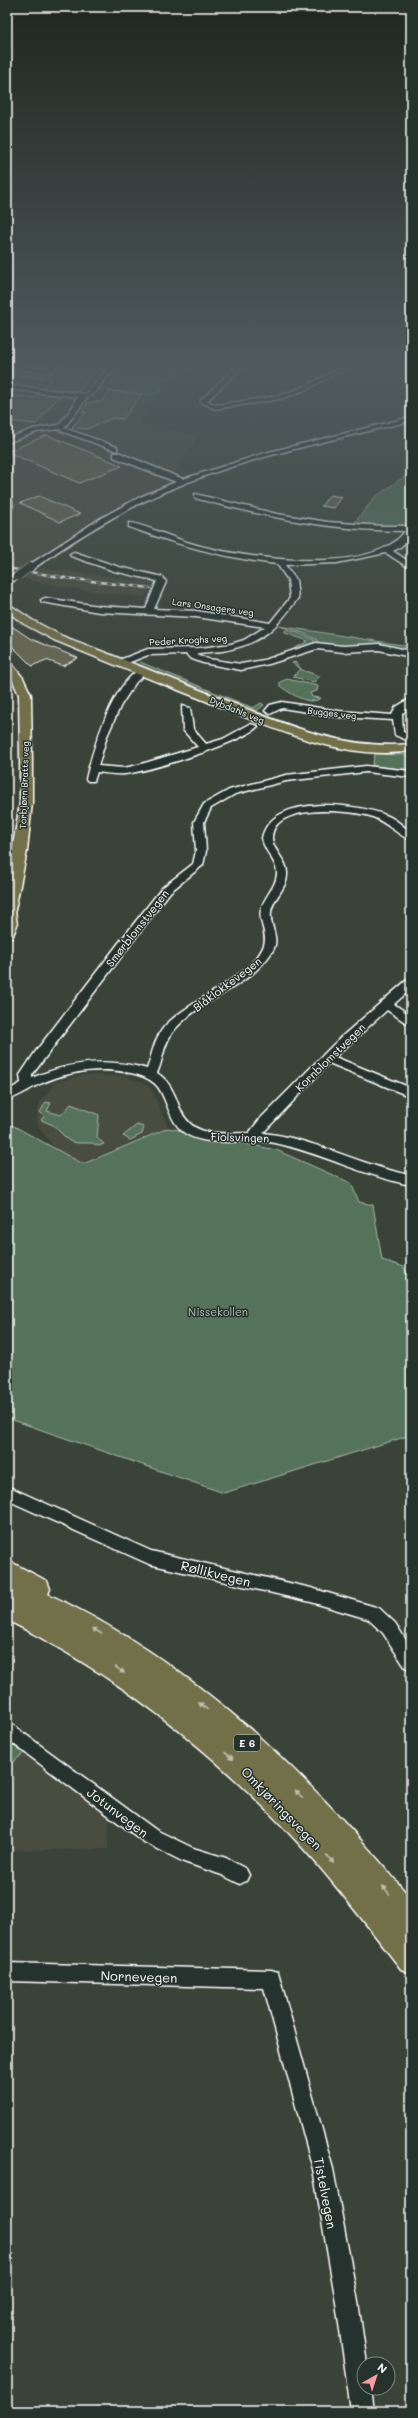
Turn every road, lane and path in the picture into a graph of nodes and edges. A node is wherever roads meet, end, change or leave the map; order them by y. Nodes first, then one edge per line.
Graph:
1 (170, 476) edge
2 (176, 476) edge
3 (202, 476) edge
4 (183, 482) junction
5 (198, 496) dead end
6 (7, 497) edge
7 (7, 510) edge
8 (132, 525) dead end
9 (410, 529) edge
10 (386, 550) junction
11 (74, 554) dead end
12 (278, 562) junction
13 (411, 567) edge
14 (11, 582) edge
15 (45, 600) dead end
16 (7, 606) edge
17 (150, 610) junction
18 (7, 613) edge
19 (20, 616) junction
20 (273, 626) junction
21 (189, 651) junction
22 (411, 654) edge
23 (120, 663) junction
24 (7, 665) edge
25 (143, 672) junction
26 (411, 701) edge
27 (186, 708) dead end
28 (270, 711) dead end
29 (397, 718) junction
30 (253, 726) dead end
31 (411, 745) edge
32 (204, 748) junction
33 (93, 769) junction
34 (411, 774) edge
35 (91, 779) dead end
36 (411, 837) edge
37 (7, 911) edge
38 (7, 935) edge
39 (411, 983) edge
40 (387, 1005) junction
41 (411, 1022) edge
42 (327, 1058) junction
43 (150, 1074) junction
44 (27, 1084) junction
45 (411, 1093) edge
46 (7, 1096) edge
47 (254, 1135) junction
48 (411, 1180) edge
49 (7, 1493) edge
50 (7, 1571) edge
51 (7, 1587) edge
52 (7, 1608) edge
53 (44, 1614) junction
54 (7, 1624) edge
55 (411, 1662) edge
56 (7, 1728) edge
57 (240, 1875) dead end
58 (411, 1920) edge
59 (411, 1959) edge
60 (7, 1972) edge
61 (271, 1979) joint
62 (362, 2411) edge

1 - 4 street
2 - 4 street
3 - 4 street
4 - 14 street, bridge
5 - 9 street
6 - 7 street
8 - 12 street
9 - 10 street
10 - 12 street
10 - 13 street
11 - 17 street, Lars Onsagers veg
12 - 20 street, Peder Kroghs veg
15 - 17 street, Lars Onsagers veg
16 - 19 main road, Dybdahls veg
17 - 20 street, Lars Onsagers veg
18 - 19 main road, Dybdahls veg
19 - 23 main road, Dybdahls veg
20 - 21 street, Peder Kroghs veg
21 - 22 street
21 - 23 street, Peder Kroghs veg
23 - 25 main road, Dybdahls veg
24 - 37 main road, Torbjørn Bratts veg
25 - 31 main road, Dybdahls veg
25 - 33 street
26 - 29 street
27 - 32 street
28 - 29 street, Bugges veg
29 - 31 street
30 - 32 street, Dybdahls veg
32 - 33 street, Dybdahls veg
33 - 35 street
34 - 44 street, Smørblomstvegen
36 - 43 street, Blåklokkevegen
37 - 38 main road, Torbjørn Bratts veg
39 - 40 street, Kornblomstvegen
40 - 41 street
40 - 42 street, Kornblomstvegen
42 - 45 street
42 - 47 street, Kornblomstvegen
43 - 44 street, Fiolsvingen
43 - 47 street, Fiolsvingen
44 - 46 street, Fiolsvingen
47 - 48 street, Fiolsvingen
49 - 55 street, Røllikvegen
50 - 53 highway, E 6
51 - 53 highway, Omkjøringsvegen / E 6
52 - 53 highway, Omkjøringsvegen / E 6
53 - 54 highway
58 -> 53 highway, Omkjøringsvegen / E 6
53 -> 59 highway, Omkjøringsvegen / E 6
56 - 57 street, Jotunvegen
60 - 61 street, Nornevegen
61 - 62 street, Tistelvegen

